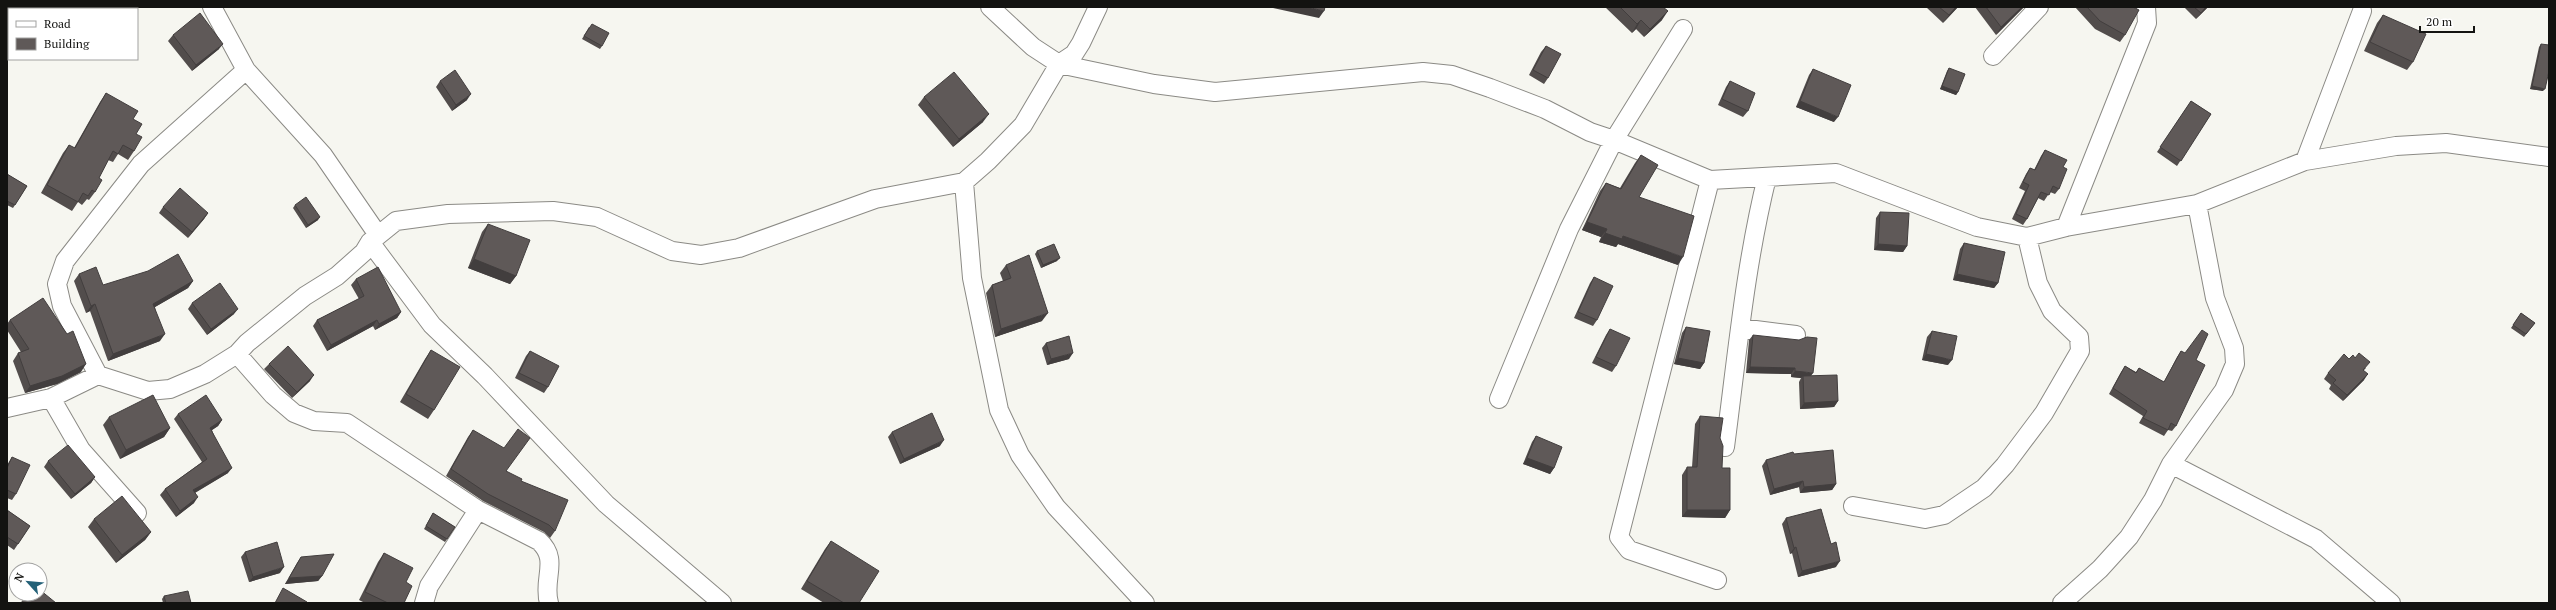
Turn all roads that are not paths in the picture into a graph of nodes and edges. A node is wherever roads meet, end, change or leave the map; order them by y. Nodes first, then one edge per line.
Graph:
1 (212, 7) edge
2 (990, 7) edge
3 (1098, 7) edge
4 (2039, 7) edge
5 (2151, 8) edge
6 (2362, 11) dead end
7 (1683, 29) dead end
8 (1993, 56) dead end
9 (1059, 64) junction
10 (246, 70) junction
11 (1614, 140) junction
12 (2549, 158) edge
13 (2304, 161) junction
14 (1767, 177) junction
15 (1710, 180) junction
16 (964, 182) junction
17 (2197, 204) junction
18 (2066, 227) junction
19 (2028, 237) junction
20 (374, 239) junction
21 (1740, 328) junction
22 (1796, 335) dead end
23 (237, 354) junction
24 (98, 375) junction
25 (51, 398) junction
26 (1499, 398) dead end
27 (10, 403) edge
28 (1725, 447) dead end
29 (2171, 464) junction
30 (1853, 506) dead end
31 (478, 510) junction
32 (137, 513) edge
33 (1717, 580) dead end
34 (424, 603) edge
35 (549, 603) edge
36 (722, 603) edge
37 (1145, 603) edge
38 (2062, 603) edge
39 (2391, 603) edge

1 - 10 street
2 - 9 street
3 - 9 street
4 - 8 street
5 - 18 street
6 - 13 street
7 - 11 street
9 - 11 street
9 - 16 street
10 - 20 street
10 - 24 street
11 - 15 street
11 - 26 street
12 - 13 street
13 - 17 street
14 - 15 street
14 - 19 street
14 - 21 street
15 - 33 street
16 - 20 street
16 - 37 street
17 - 18 street
17 - 29 street
18 - 19 street
19 - 30 street
20 - 23 street
20 - 36 street
21 - 22 street
21 - 28 street
23 - 24 street
23 - 31 street
24 - 25 street
25 - 27 street
25 - 32 street
29 - 38 street
29 - 39 street
31 - 34 street
31 - 35 street

